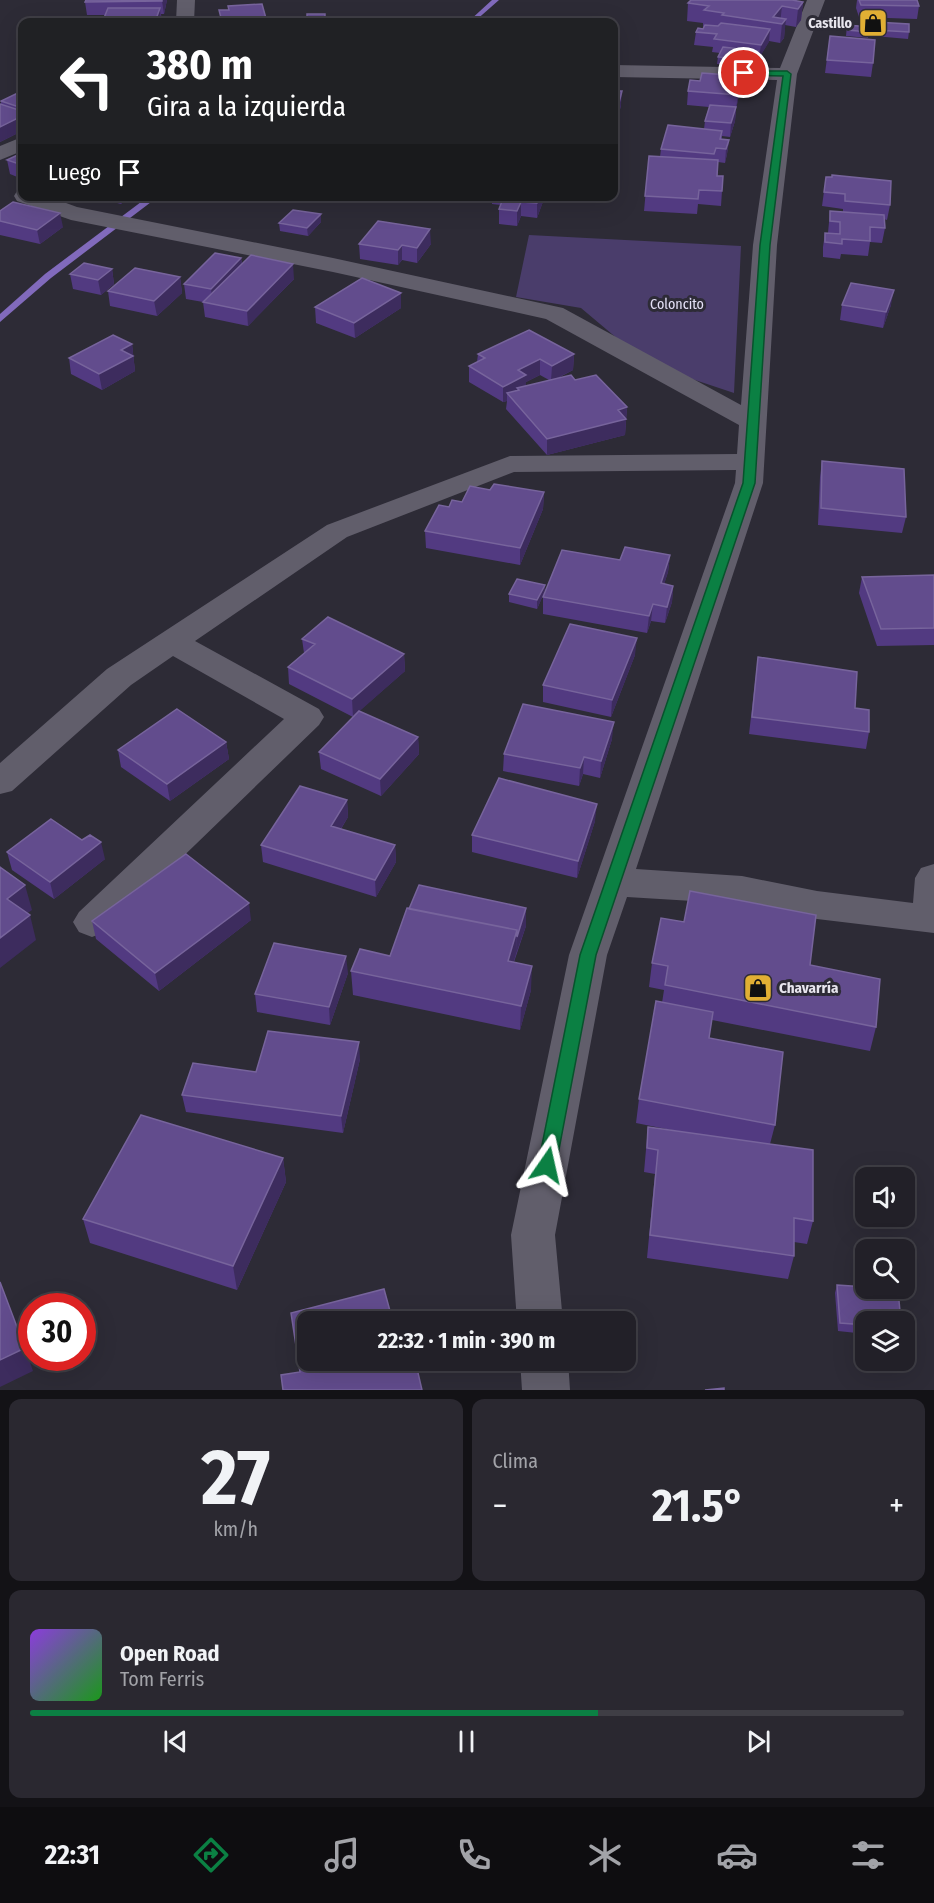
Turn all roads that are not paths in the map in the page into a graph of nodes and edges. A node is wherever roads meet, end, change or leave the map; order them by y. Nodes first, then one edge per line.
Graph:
1 (186, 0) edge
2 (816, 0) edge
3 (185, 18) edge
4 (618, 71) edge
5 (787, 74) junction
6 (18, 145) edge
7 (0, 154) edge
8 (0, 187) edge
9 (18, 194) edge
10 (38, 201) edge
11 (753, 422) junction
12 (750, 462) junction
13 (172, 642) junction
14 (0, 782) edge
15 (934, 878) edge
16 (613, 882) junction
17 (92, 922) edge
18 (539, 1311) edge
19 (545, 1371) edge
20 (546, 1390) edge

1 - 3 street
2 - 5 street
4 - 5 street
5 - 11 street
6 - 7 street
8 - 9 street
10 - 11 street
11 - 12 street
12 - 13 street
12 - 16 street
13 - 14 street
13 - 17 street
15 - 16 street
16 - 18 street
19 - 20 street

